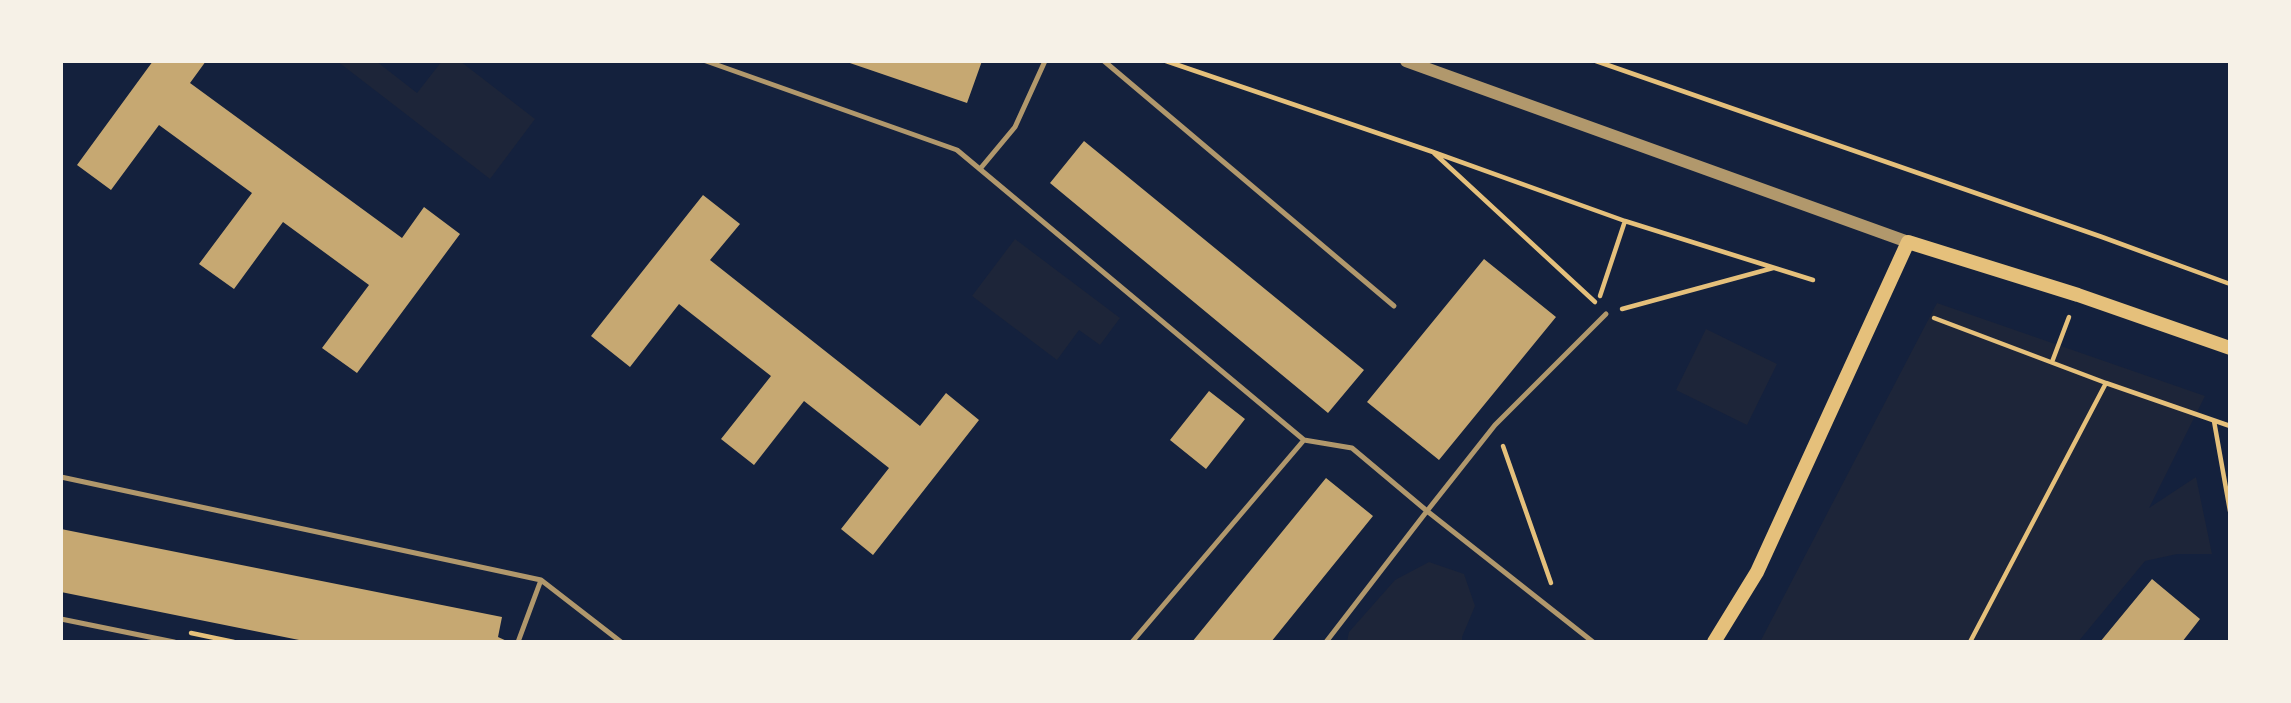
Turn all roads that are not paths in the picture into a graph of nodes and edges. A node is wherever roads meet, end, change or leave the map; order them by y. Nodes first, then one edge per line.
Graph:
1 (706, 61) edge
2 (1045, 61) edge
3 (1104, 61) edge
4 (1406, 61) edge
5 (980, 169) junction
6 (1908, 242) junction
7 (1394, 306) dead end
8 (1606, 314) road end
9 (2230, 348) edge
10 (1304, 440) junction
11 (61, 477) edge
12 (1427, 511) junction
13 (541, 579) junction
14 (61, 619) edge
15 (174, 642) edge
16 (518, 642) edge
17 (621, 642) edge
18 (1132, 642) edge
19 (1326, 642) edge
20 (1593, 642) edge
21 (1714, 642) edge

1 - 5 lane
2 - 5 lane
3 - 7 lane
4 - 6 street
5 - 10 lane
6 - 9 main road
6 - 21 main road
8 - 12 lane
10 - 12 lane
10 - 18 lane
11 - 13 lane
12 - 19 lane
12 - 20 lane
13 - 16 lane
13 - 17 lane
14 - 15 lane

